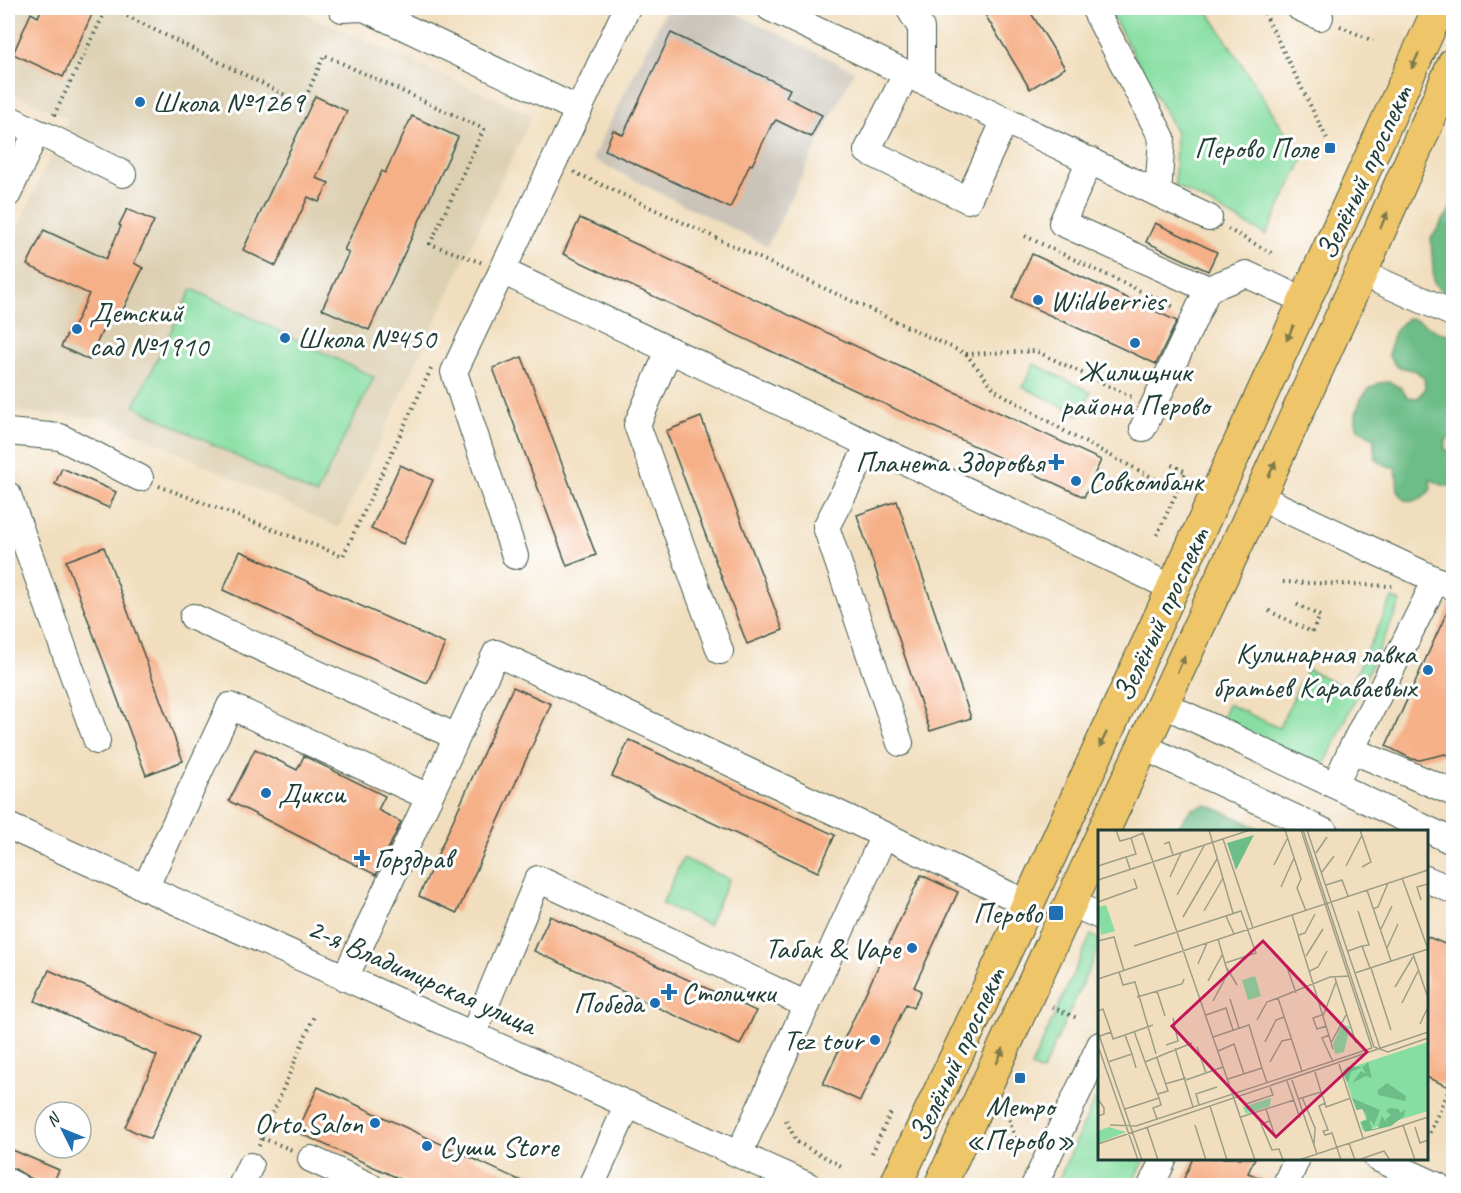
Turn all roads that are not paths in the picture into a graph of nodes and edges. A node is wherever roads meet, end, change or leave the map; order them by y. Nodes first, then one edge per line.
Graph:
1 (627, 8) edge
2 (770, 8) edge
3 (909, 8) edge
4 (1094, 8) edge
5 (1439, 8) edge
6 (342, 9) edge
7 (1454, 63) edge
8 (913, 77) junction
9 (579, 110) junction
10 (8, 118) edge
11 (1005, 120) junction
12 (41, 134) junction
13 (1090, 160) junction
14 (123, 174) dead end
15 (1158, 193) junction
16 (8, 194) edge
17 (1209, 219) road end
18 (502, 271) junction
19 (1361, 273) junction
20 (1208, 289) junction
21 (1305, 301) junction
22 (1454, 314) edge
23 (669, 350) junction
24 (1148, 418) road end
25 (8, 432) edge
26 (869, 445) junction
27 (140, 478) road end
28 (8, 495) edge
29 (1259, 497) junction
30 (515, 556) dead end
31 (1445, 583) edge
32 (1173, 588) junction
33 (193, 617) dead end
34 (720, 651) dead end
35 (1162, 704) junction
36 (457, 737) junction
37 (97, 741) dead end
38 (900, 743) dead end
39 (1142, 746) junction
40 (1351, 750) junction
41 (1335, 785) junction
42 (1454, 793) edge
43 (429, 797) junction
44 (8, 826) edge
45 (1103, 830) edge
46 (1319, 830) edge
47 (884, 835) junction
48 (1454, 842) edge
49 (1098, 843) edge
50 (1428, 880) edge
51 (145, 888) junction
52 (1454, 891) edge
53 (1070, 903) junction
54 (1028, 904) junction
55 (1098, 915) edge
56 (345, 978) junction
57 (807, 1005) junction
58 (473, 1035) junction
59 (1098, 1049) edge
60 (628, 1104) junction
61 (738, 1154) junction
62 (311, 1159) road end
63 (1163, 1160) edge
64 (1296, 1160) edge
65 (1382, 1160) edge
66 (8, 1182) edge
67 (16, 1185) edge
68 (370, 1185) edge
69 (591, 1185) edge
70 (809, 1185) edge
71 (895, 1185) edge
72 (940, 1185) edge
73 (1034, 1185) edge
74 (1151, 1185) edge
75 (1285, 1185) edge
76 (1438, 1185) edge

1 - 9 street
2 - 8 street
3 - 8 street
4 - 15 street
5 -> 21 main road, Зелёный проспект
6 - 9 street
19 -> 7 main road, Зелёный проспект
8 - 11 street
8 - 11 street
9 - 18 street
10 - 12 street
11 - 13 street
12 - 14 street
12 - 16 street
13 - 15 street
13 - 20 street
15 - 17 street
18 - 23 street
18 - 30 street
19 - 22 street
29 -> 19 main road, Зелёный проспект
20 - 21 street
20 - 24 street
21 -> 32 main road, Зелёный проспект
23 - 26 street
23 - 34 street
25 - 27 street
26 - 32 street
26 - 38 street
28 - 37 street
29 - 31 street
35 -> 29 main road, Зелёный проспект
31 - 40 street
32 -> 54 main road, Зелёный проспект
33 - 36 street
35 - 39 main road, Зелёный проспект
35 - 41 street
36 - 43 street
36 - 47 street
39 - 45 main road, Зелёный проспект
39 - 46 street
40 - 41 street
40 - 42 street
41 - 48 street
43 - 51 street
43 - 56 street
44 - 51 street, 2-я Владимирская улица
47 - 54 street
47 - 57 street
49 - 53 main road, Зелёный проспект
50 - 52 street
51 - 56 street, 2-я Владимирская улица
53 - 55 street
72 -> 53 main road, Зелёный проспект
54 - 71 main road, Зелёный проспект
56 - 58 street, 2-я Владимирская улица
57 - 58 street
57 - 61 street
58 - 60 street, 2-я Владимирская улица
59 - 73 street
60 - 61 street, 2-я Владимирская улица
60 - 69 street
61 - 70 street, 2-я Владимирская улица
62 - 68 street
63 - 74 street
64 - 75 street
65 - 76 street
66 - 67 street

